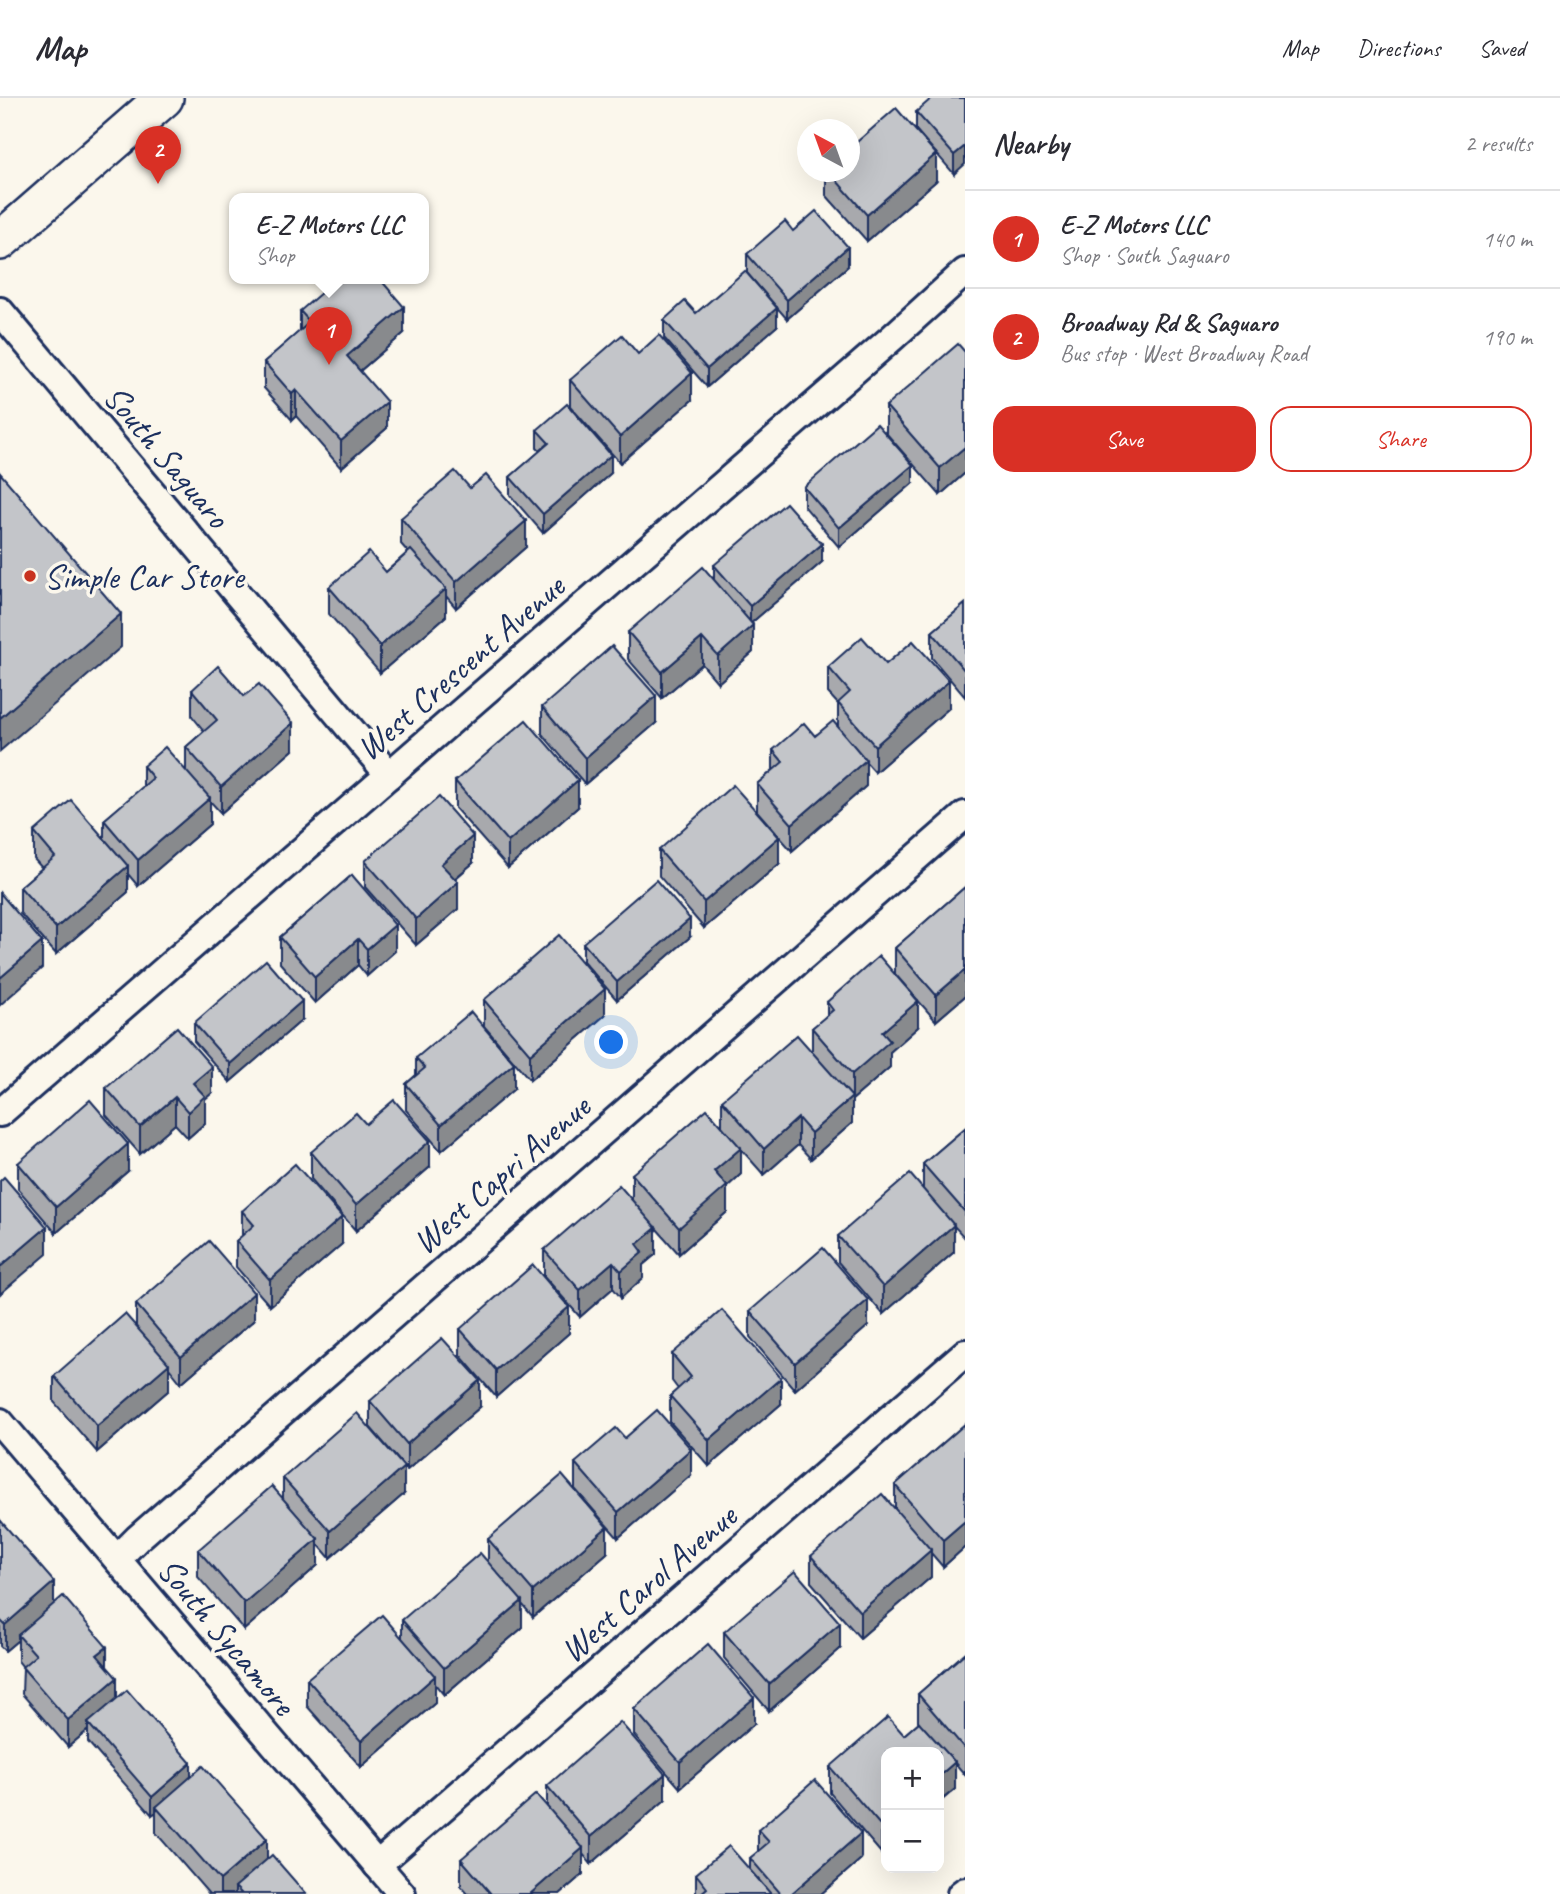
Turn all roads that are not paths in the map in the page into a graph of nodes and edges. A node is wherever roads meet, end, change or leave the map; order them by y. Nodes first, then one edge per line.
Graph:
1 (164, 98) edge
2 (0, 241) edge
3 (965, 272) edge
4 (0, 311) edge
5 (389, 775) junction
6 (965, 814) edge
7 (0, 1113) edge
8 (965, 1353) edge
9 (0, 1422) edge
10 (117, 1559) junction
11 (377, 1865) junction
12 (402, 1894) edge

1 - 2 main road
3 - 5 street, West Crescent Avenue
4 - 5 street, South Saguaro
5 - 7 street, West Crescent Avenue
6 - 10 street, West Capri Avenue
8 - 11 street, West Carol Avenue
9 - 10 street, South Sycamore
10 - 11 street, South Sycamore
11 - 12 street, South Sycamore

